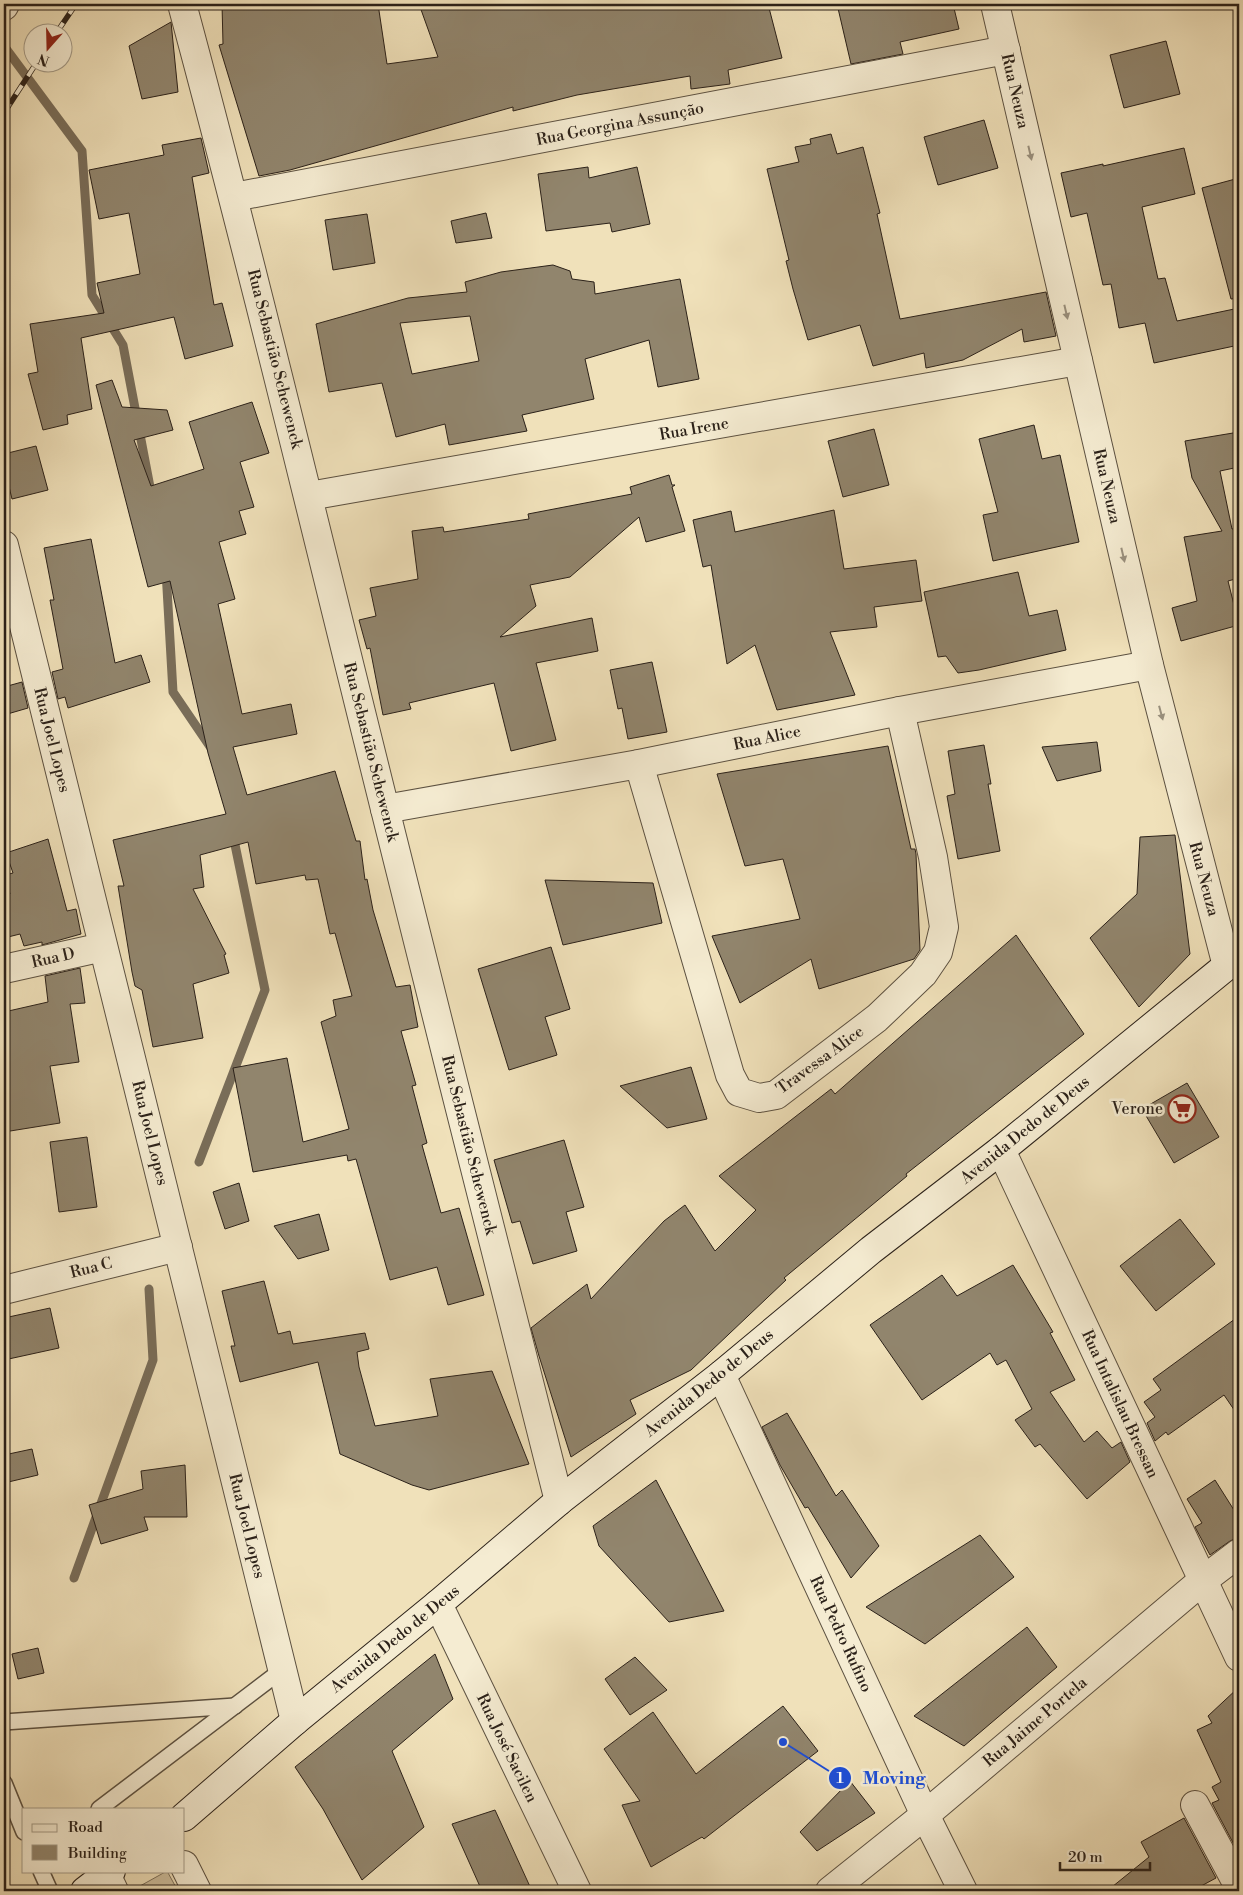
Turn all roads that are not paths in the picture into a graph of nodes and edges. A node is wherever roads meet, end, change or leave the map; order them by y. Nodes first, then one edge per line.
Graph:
1 (182, 4) edge
2 (995, 4) edge
3 (1006, 50) junction
4 (234, 197) junction
5 (1078, 361) junction
6 (309, 496) junction
7 (4, 545) edge
8 (1149, 665) junction
9 (900, 711) junction
10 (640, 764) junction
11 (385, 809) junction
12 (103, 947) junction
13 (1233, 961) edge
14 (4, 969) edge
15 (1001, 1150) junction
16 (178, 1247) junction
17 (4, 1290) edge
18 (721, 1375) junction
19 (559, 1501) junction
20 (1239, 1553) edge
21 (1202, 1581) junction
22 (438, 1604) junction
23 (1239, 1657) edge
24 (282, 1670) junction
25 (235, 1706) junction
26 (295, 1721) junction
27 (4, 1722) edge
28 (4, 1783) edge
29 (1195, 1805) dead end
30 (100, 1808) edge
31 (925, 1815) junction
32 (185, 1816) edge
33 (22, 1827) edge
34 (185, 1867) edge
35 (41, 1872) edge
36 (110, 1879) edge
37 (1239, 1887) edge
38 (50, 1891) edge
39 (85, 1891) edge
40 (197, 1891) edge
41 (576, 1891) edge
42 (830, 1891) edge
43 (963, 1891) edge

1 - 4 street, Rua Sebastião Schewenck
2 - 3 street, Rua Neuza
3 - 4 street, Rua Georgina Assunção
3 -> 5 street, Rua Neuza
4 - 6 street, Rua Sebastião Schewenck
5 - 6 street, Rua Irene
5 -> 8 street, Rua Neuza
6 - 11 street, Rua Sebastião Schewenck
7 - 12 street, Rua Joel Lopes
8 - 9 street, Rua Alice
8 -> 13 street, Rua Neuza
9 - 10 street, Rua Alice
9 - 10 street, Travessa Alice
10 - 11 street, Rua Alice
11 - 19 street, Rua Sebastião Schewenck
12 - 14 street, Rua D
12 - 16 street, Rua Joel Lopes
13 - 15 street, Avenida Dedo de Deus
15 - 18 street, Avenida Dedo de Deus
15 - 21 street, Rua Intalislau Bressan
16 - 17 street, Rua C
16 - 24 street, Rua Joel Lopes
18 - 19 street, Avenida Dedo de Deus
18 - 31 street, Rua Pedro Rufino
19 - 22 street, Avenida Dedo de Deus
20 - 21 street, Rua Jaime Portela
21 - 23 street, Rua Intalislau Bressan
21 - 31 street, Rua Jaime Portela
22 - 26 street, Avenida Dedo de Deus
22 - 41 street, Rua José Sacilen
24 - 25 lane
24 - 26 street, Rua Joel Lopes
25 - 27 lane
25 - 30 lane
26 - 32 street, Avenida Dedo de Deus
28 - 33 lane
29 - 37 street
31 - 42 street, Rua Jaime Portela
31 - 43 street, Rua Pedro Rufino
34 - 40 street
35 - 38 lane
36 - 39 street

